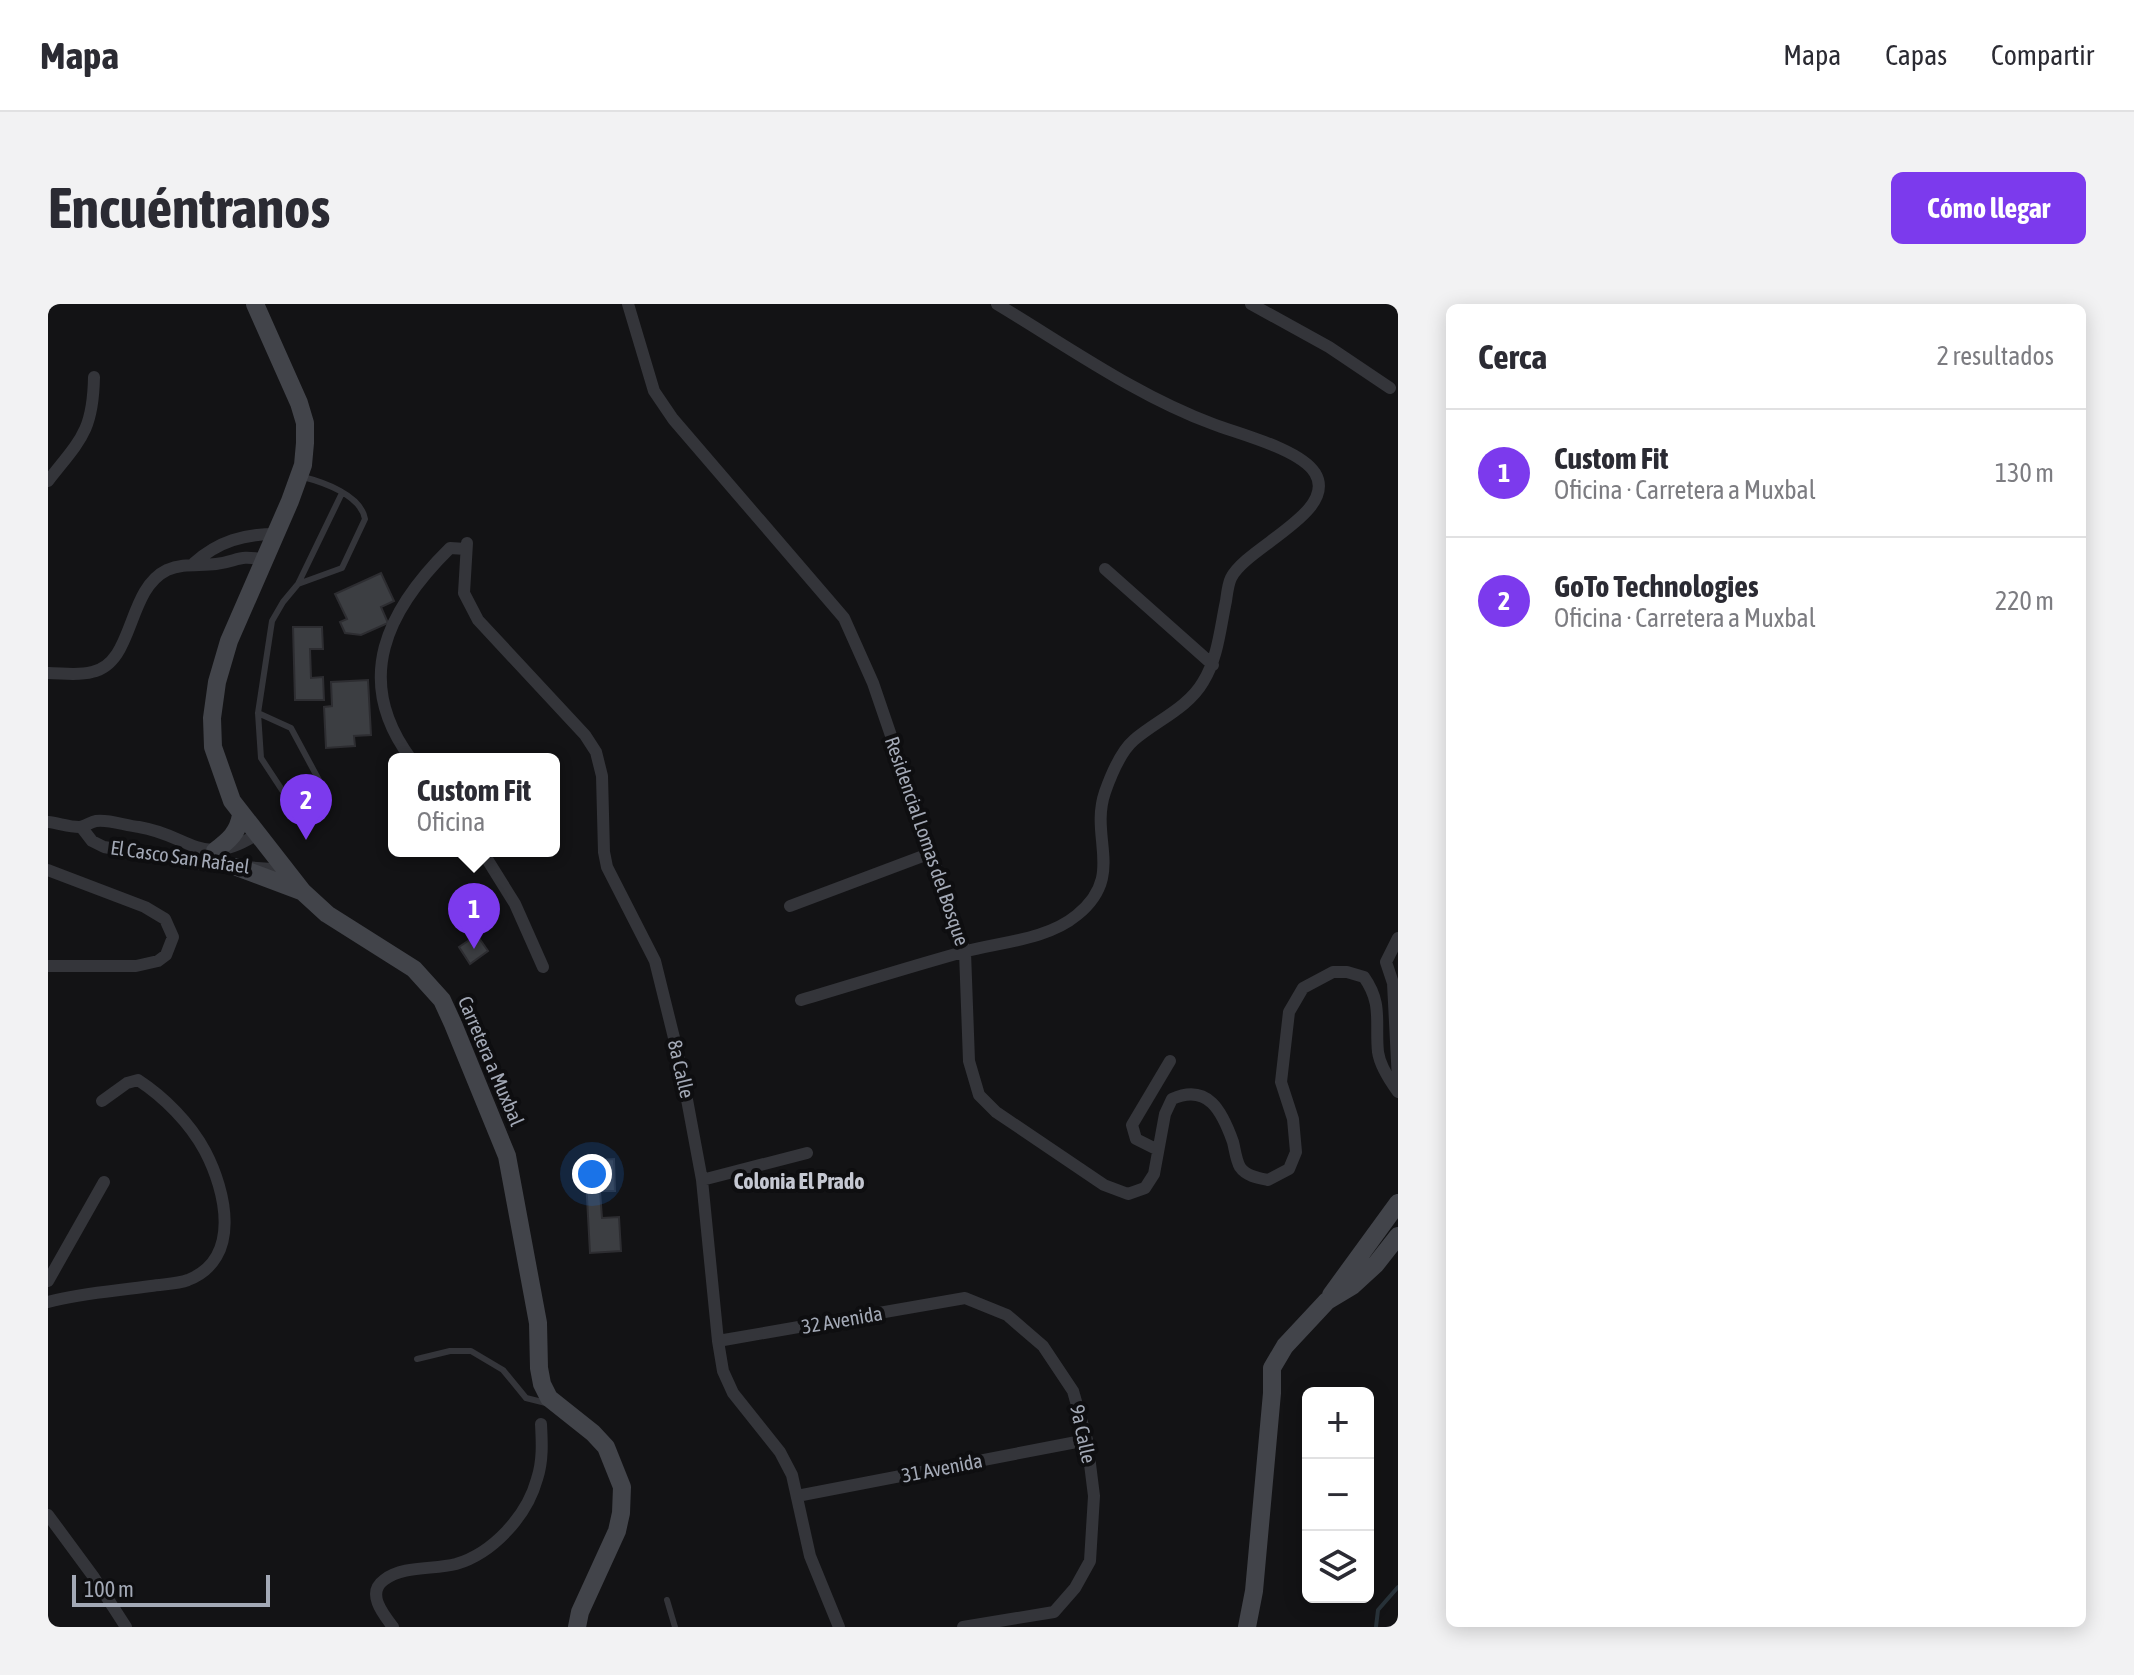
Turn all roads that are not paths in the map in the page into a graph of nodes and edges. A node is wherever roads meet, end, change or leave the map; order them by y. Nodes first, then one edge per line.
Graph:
1 (255, 304) edge
2 (628, 304) edge
3 (997, 304) edge
4 (1251, 304) edge
5 (94, 377) dead end
6 (1390, 388) dead end
7 (299, 476) junction
8 (48, 481) edge
9 (342, 493) junction
10 (276, 534) junction
11 (264, 560) junction
12 (194, 563) junction
13 (1105, 569) dead end
14 (298, 584) junction
15 (1213, 665) junction
16 (48, 673) edge
17 (258, 713) junction
18 (407, 753) edge
19 (241, 815) junction
20 (48, 822) edge
21 (82, 828) junction
22 (143, 828) junction
23 (257, 834) junction
24 (215, 851) junction
25 (140, 852) junction
26 (931, 853) junction
27 (486, 857) edge
28 (237, 867) junction
29 (48, 870) edge
30 (286, 870) junction
31 (303, 892) junction
32 (790, 906) dead end
33 (1398, 938) edge
34 (965, 952) junction
35 (48, 966) edge
36 (543, 967) dead end
37 (1398, 971) edge
38 (1393, 983) junction
39 (801, 1000) dead end
40 (1170, 1061) dead end
41 (1398, 1081) edge
42 (1398, 1092) edge
43 (102, 1101) dead end
44 (1158, 1150) junction
45 (807, 1153) dead end
46 (702, 1180) junction
47 (104, 1182) dead end
48 (1395, 1213) edge
49 (1398, 1236) edge
50 (1369, 1242) junction
51 (1383, 1256) junction
52 (48, 1281) edge
53 (965, 1298) joint
54 (1327, 1301) junction
55 (48, 1302) edge
56 (718, 1341) junction
57 (417, 1359) dead end
58 (553, 1403) junction
59 (541, 1424) dead end
60 (1087, 1440) junction
61 (797, 1496) junction
62 (48, 1515) edge
63 (667, 1600) dead end
64 (126, 1627) edge
65 (393, 1627) edge
66 (577, 1627) edge
67 (675, 1627) edge
68 (839, 1627) edge
69 (963, 1627) edge
70 (1247, 1627) edge

1 - 7 main road, Carretera a Muxbal
2 - 26 street, Residencial Lomas del Bosque
3 - 15 street
4 - 6 street
5 - 8 street
7 - 9 lane
7 - 10 main road, Carretera a Muxbal
9 - 14 lane
9 - 14 lane
10 - 11 main road, Carretera a Muxbal
10 - 12 street
11 - 12 street
11 - 19 main road, Carretera a Muxbal
12 - 16 street
13 - 15 street
14 - 17 lane
15 - 34 street
17 - 17 lane
18 - 46 street, 8a Calle
19 - 23 main road, Carretera a Muxbal
19 - 24 main road
20 - 21 street, El Casco San Rafael
21 - 22 street, El Casco San Rafael
21 - 25 street, El Casco San Rafael
22 - 24 street, El Casco San Rafael
22 - 25 street
23 - 24 street, El Casco San Rafael
23 - 30 main road, Carretera a Muxbal
25 - 28 street, El Casco San Rafael
26 - 32 street
26 - 34 street, Residencial Lomas del Bosque
27 - 36 street
28 - 30 street, El Casco San Rafael
28 - 31 main road
29 - 35 street
30 - 31 main road, Carretera a Muxbal
31 - 58 main road, Carretera a Muxbal
33 - 38 street
34 - 39 street
34 - 44 street, Residencial Lomas del Bosque
37 - 38 street
38 - 41 street
40 - 44 street
42 - 44 street, Residencial Lomas del Bosque
43 - 55 street
45 - 46 street
46 - 56 street, 8a Calle
47 - 52 street
48 - 50 main road
49 - 51 main road
50 - 51 main road
50 - 54 main road
51 - 54 main road
53 - 56 street, 32 Avenida
53 - 60 street, 9a Calle
54 - 70 main road
56 - 61 street, 8a Calle
57 - 58 lane
58 - 66 main road
59 - 65 street
60 - 61 street, 31 Avenida
60 - 69 street, 9a Calle
61 - 68 street, 8a Calle
62 - 64 street
63 - 67 lane

